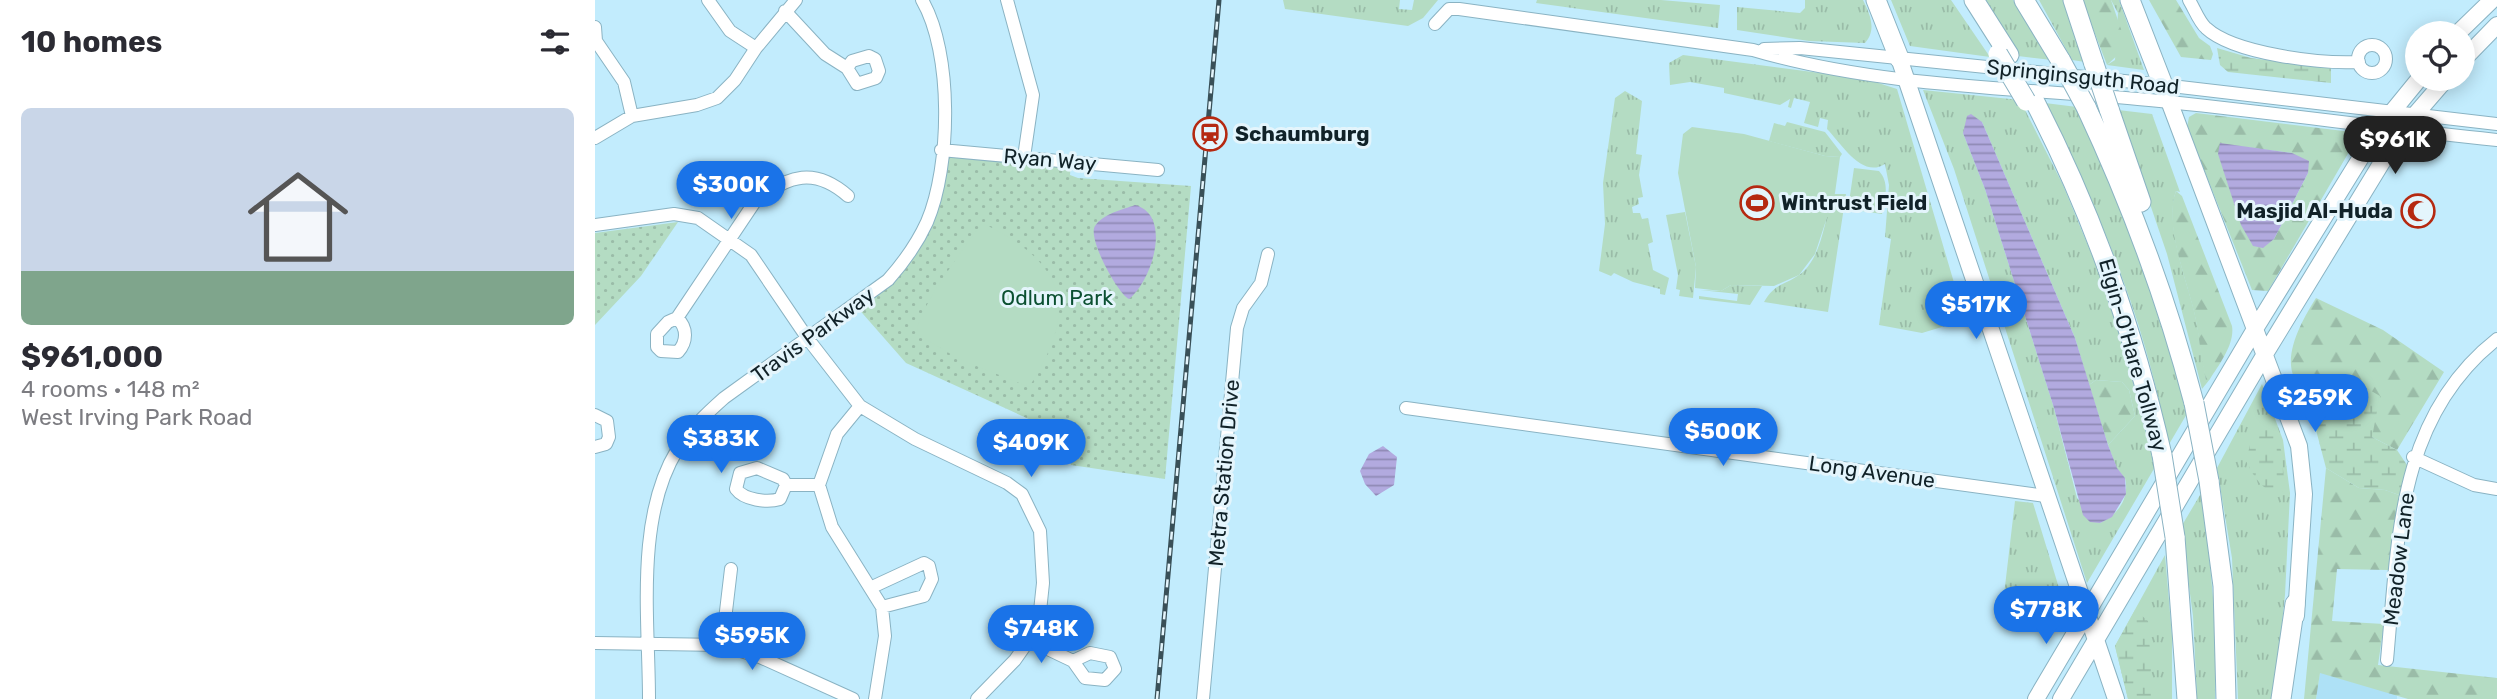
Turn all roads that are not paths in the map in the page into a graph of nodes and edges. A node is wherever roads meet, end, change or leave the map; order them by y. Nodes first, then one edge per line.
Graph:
1 (708, 0) edge
2 (796, 0) edge
3 (922, 0) edge
4 (1007, 0) edge
5 (1876, 0) edge
6 (1962, 0) edge
7 (1974, 0) edge
8 (2024, 0) edge
9 (2073, 0) edge
10 (2130, 0) edge
11 (2189, 0) edge
12 (2493, 0) edge
13 (785, 11) junction
14 (2471, 21) edge
15 (1435, 24) dead end
16 (2497, 25) edge
17 (595, 27) edge
18 (595, 41) edge
19 (756, 48) junction
20 (2475, 48) edge
21 (1753, 50) junction
22 (2003, 55) junction
23 (1899, 58) junction
24 (2359, 62) dead end
25 (847, 68) dead end
26 (1904, 78) junction
27 (2409, 91) edge
28 (2435, 91) edge
29 (2166, 93) junction
30 (2391, 112) junction
31 (2413, 115) junction
32 (632, 116) junction
33 (2497, 124) edge
34 (2379, 128) junction
35 (2401, 131) junction
36 (595, 138) edge
37 (2497, 140) edge
38 (941, 150) junction
39 (1024, 157) junction
40 (1158, 170) dead end
41 (848, 197) dead end
42 (595, 225) edge
43 (731, 241) junction
44 (1268, 254) dead end
45 (2168, 308) junction
46 (677, 318) dead end
47 (2255, 329) junction
48 (808, 339) junction
49 (2497, 339) edge
50 (2265, 354) junction
51 (860, 406) junction
52 (1406, 408) dead end
53 (595, 415) edge
54 (595, 447) edge
55 (2413, 457) junction
56 (786, 485) dead end
57 (819, 485) junction
58 (2497, 489) edge
59 (2046, 496) junction
60 (731, 569) dead end
61 (870, 588) junction
62 (2295, 604) junction
63 (882, 607) junction
64 (2087, 613) junction
65 (1029, 640) junction
66 (595, 643) edge
67 (2095, 643) junction
68 (649, 644) junction
69 (722, 645) junction
70 (2387, 660) dead end
71 (1073, 662) dead end
72 (649, 699) edge
73 (853, 699) edge
74 (875, 699) edge
75 (977, 699) edge
76 (1203, 699) edge
77 (2036, 699) edge
78 (2061, 699) edge
79 (2116, 699) edge
80 (2187, 699) edge
81 (2226, 699) edge
82 (2281, 699) edge
83 (2290, 699) edge

1 - 19 street
2 - 13 street
3 - 38 street, Travis Parkway
4 - 39 street
5 - 23 highway
6 - 22 highway
7 - 22 highway, Elgin-O'Hare Tollway
8 - 45 highway, Elgin-O'Hare Tollway, bridge
9 - 45 highway, bridge
10 - 29 highway
11 - 24 street
12 - 14 main road
13 - 19 street
13 - 25 street
15 - 21 street, Springinsguth Road
16 - 20 main road
17 - 18 street
18 - 32 street
19 - 32 street
21 - 23 street, Springinsguth Road
21 - 26 street, Springinsguth Road
22 - 80 highway, Elgin-O'Hare Tollway, bridge
23 - 26 main road
23 - 29 street, Springinsguth Road
26 - 29 street, Springinsguth Road
26 - 59 main road
27 - 30 main road
28 - 31 main road
29 - 30 street, Springinsguth Road
29 - 34 street, Springinsguth Road
29 - 47 main road
30 - 31 street, Springinsguth Road
30 - 34 main road
31 - 33 street, Springinsguth Road
31 - 35 main road
32 - 36 street
34 - 35 street, Springinsguth Road
34 - 47 main road
35 - 37 street, Springinsguth Road
35 - 50 main road
38 - 39 street, Ryan Way
38 - 48 street, Travis Parkway
39 - 40 street, Ryan Way
41 - 43 street
42 - 43 street
43 - 46 street
43 - 48 street
44 - 76 street, Metra Station Drive
45 - 81 highway, Elgin-O'Hare Tollway, bridge
47 - 50 main road
47 - 64 main road
48 - 51 street
48 - 68 street, Travis Parkway
49 - 55 street, Meadow Lane
50 - 62 main road
50 - 67 main road
51 - 57 street
51 - 65 street
52 - 59 street, Long Avenue
53 - 54 street
55 - 58 street
55 - 70 street, Meadow Lane
56 - 57 street
57 - 61 street
59 - 64 main road
60 - 69 street
61 - 63 street
61 - 63 street
62 - 82 highway
62 - 83 main road
63 - 74 street
64 - 67 main road
64 - 77 main road
65 - 71 street
65 - 75 street
66 - 68 street
67 - 78 main road
67 - 79 main road
68 - 69 street
68 - 72 street, Travis Parkway
69 - 73 street

